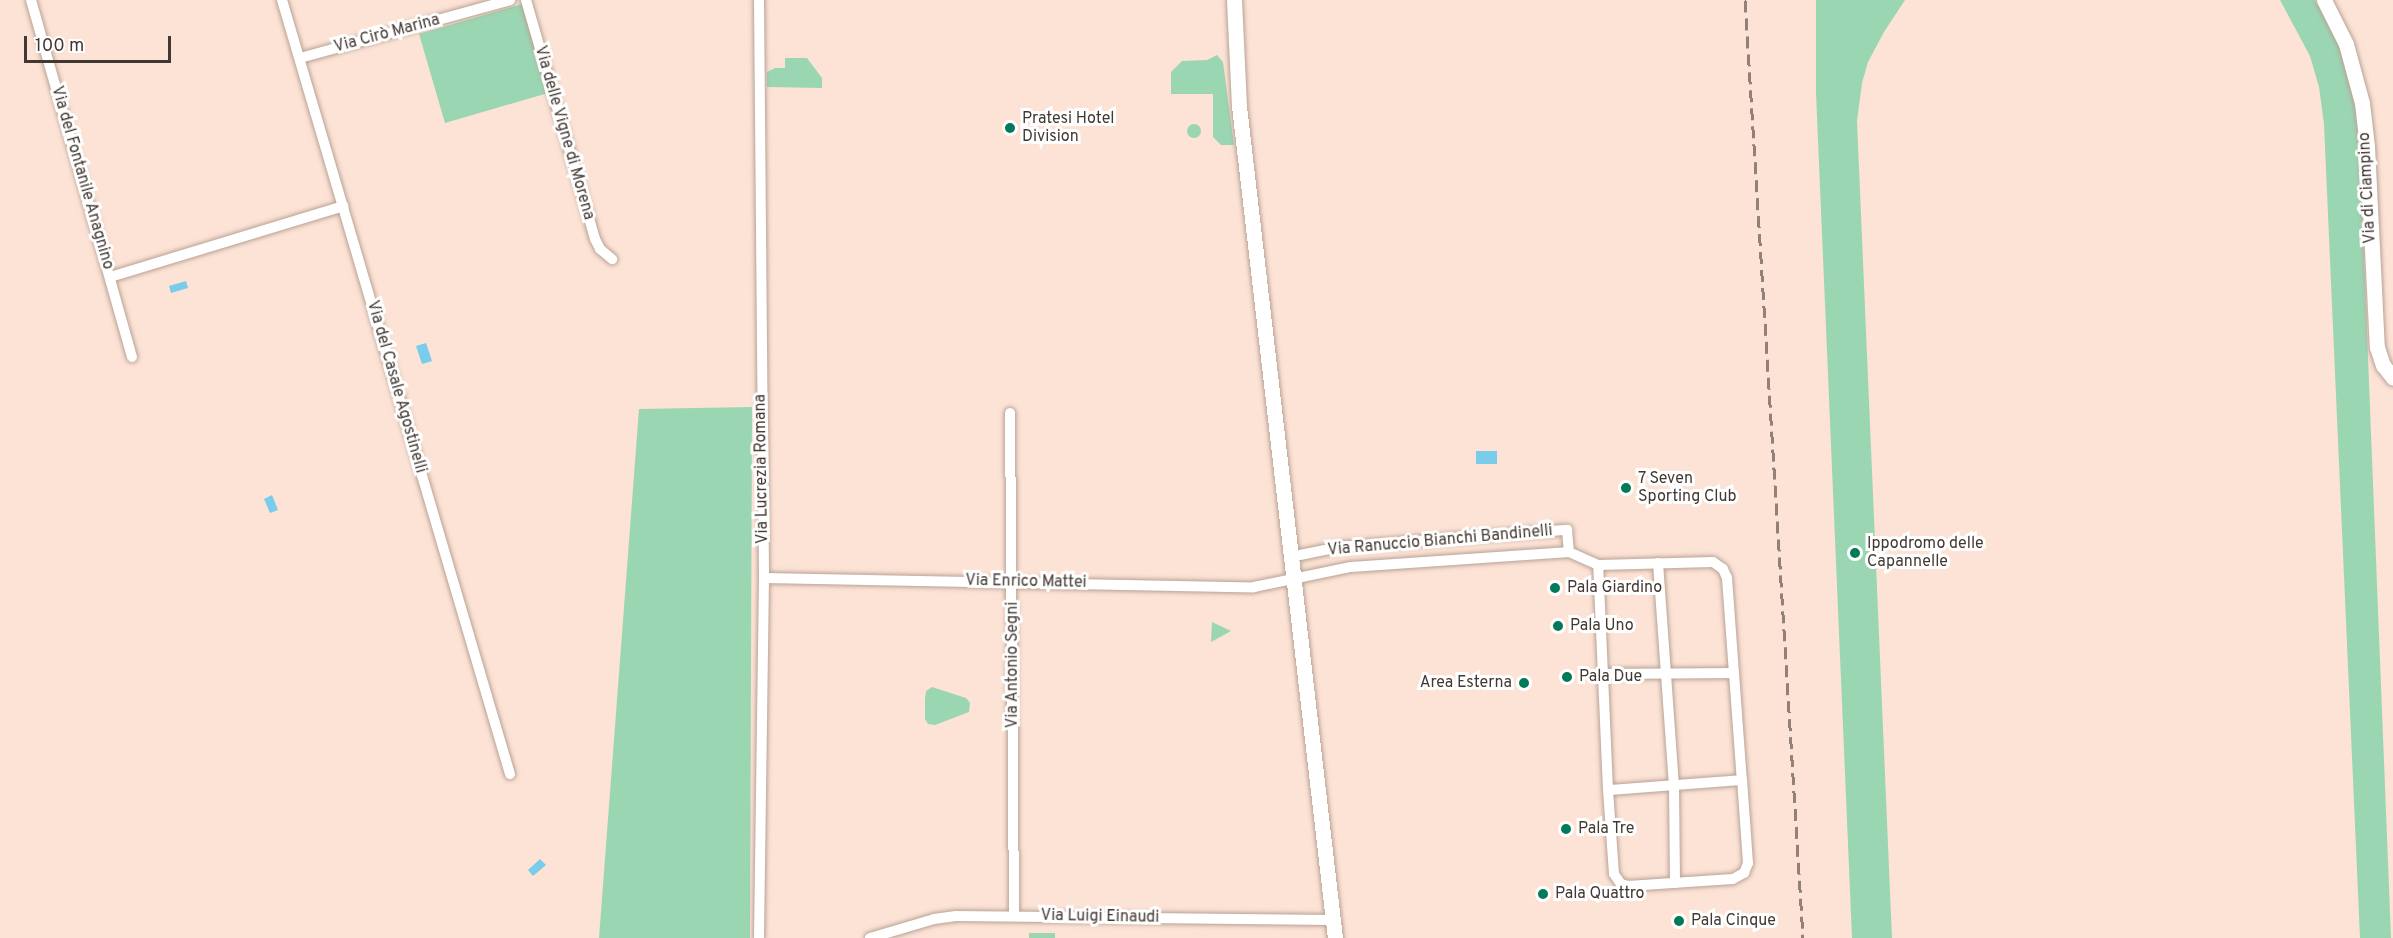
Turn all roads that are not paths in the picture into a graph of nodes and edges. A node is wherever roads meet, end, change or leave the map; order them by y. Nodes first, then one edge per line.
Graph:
1 (31, 0) edge
2 (282, 0) edge
3 (510, 0) edge
4 (526, 0) edge
5 (759, 0) edge
6 (1234, 0) edge
7 (2325, 0) edge
8 (300, 58) junction
9 (343, 207) junction
10 (612, 259) dead end
11 (110, 277) junction
12 (132, 357) dead end
13 (2393, 378) edge
14 (1010, 413) dead end
15 (1569, 552) junction
16 (1290, 557) junction
17 (1658, 563) junction
18 (1598, 565) junction
19 (764, 578) junction
20 (1012, 581) junction
21 (1290, 581) junction
22 (1734, 673) junction
23 (1603, 674) junction
24 (1666, 674) junction
25 (510, 774) dead end
26 (1742, 780) junction
27 (1674, 786) junction
28 (1608, 790) junction
29 (1675, 883) junction
30 (1014, 916) junction
31 (1333, 920) junction
32 (759, 938) edge
33 (765, 938) edge
34 (870, 938) edge
35 (1335, 938) edge

1 - 11 street, Via del Fontanile Anagnino
2 - 8 street, Via del Casale Agostinelli
3 - 8 street, Via Cirò Marina
4 - 10 street, Via delle Vigne di Morena
5 - 19 street, Via Lucrezia Romana
6 - 16 street
7 - 13 street, Via di Ciampino
8 - 9 street, Via del Casale Agostinelli
9 - 11 street
9 - 25 street, Via del Casale Agostinelli
11 - 12 street, Via del Fontanile Anagnino
14 - 20 street, Via Antonio Segni
15 - 16 street, Via Ranuccio Bianchi Bandinelli
15 - 18 street, Via Ranuccio Bianchi Bandinelli
15 - 21 street, Via Ranuccio Bianchi Bandinelli
16 - 21 street
17 - 18 street, Via Ranuccio Bianchi Bandinelli
17 - 22 street, Via Ranuccio Bianchi Bandinelli
17 - 24 street
18 - 23 street, Via Ranuccio Bianchi Bandinelli
19 - 20 street, Via Enrico Mattei
19 - 32 street, Via Lucrezia Romana
20 - 21 street, Via Enrico Mattei
20 - 30 street, Via Antonio Segni
21 - 31 street
22 - 24 street
22 - 26 street, Via Ranuccio Bianchi Bandinelli
23 - 24 street
23 - 28 street, Via Ranuccio Bianchi Bandinelli
24 - 27 street
26 - 27 street
26 - 29 street, Via Ranuccio Bianchi Bandinelli
27 - 28 street
27 - 29 street
28 - 29 street, Via Ranuccio Bianchi Bandinelli
30 - 31 street, Via Luigi Einaudi
30 - 34 street, Via Luigi Einaudi
31 - 35 street
32 - 33 street

